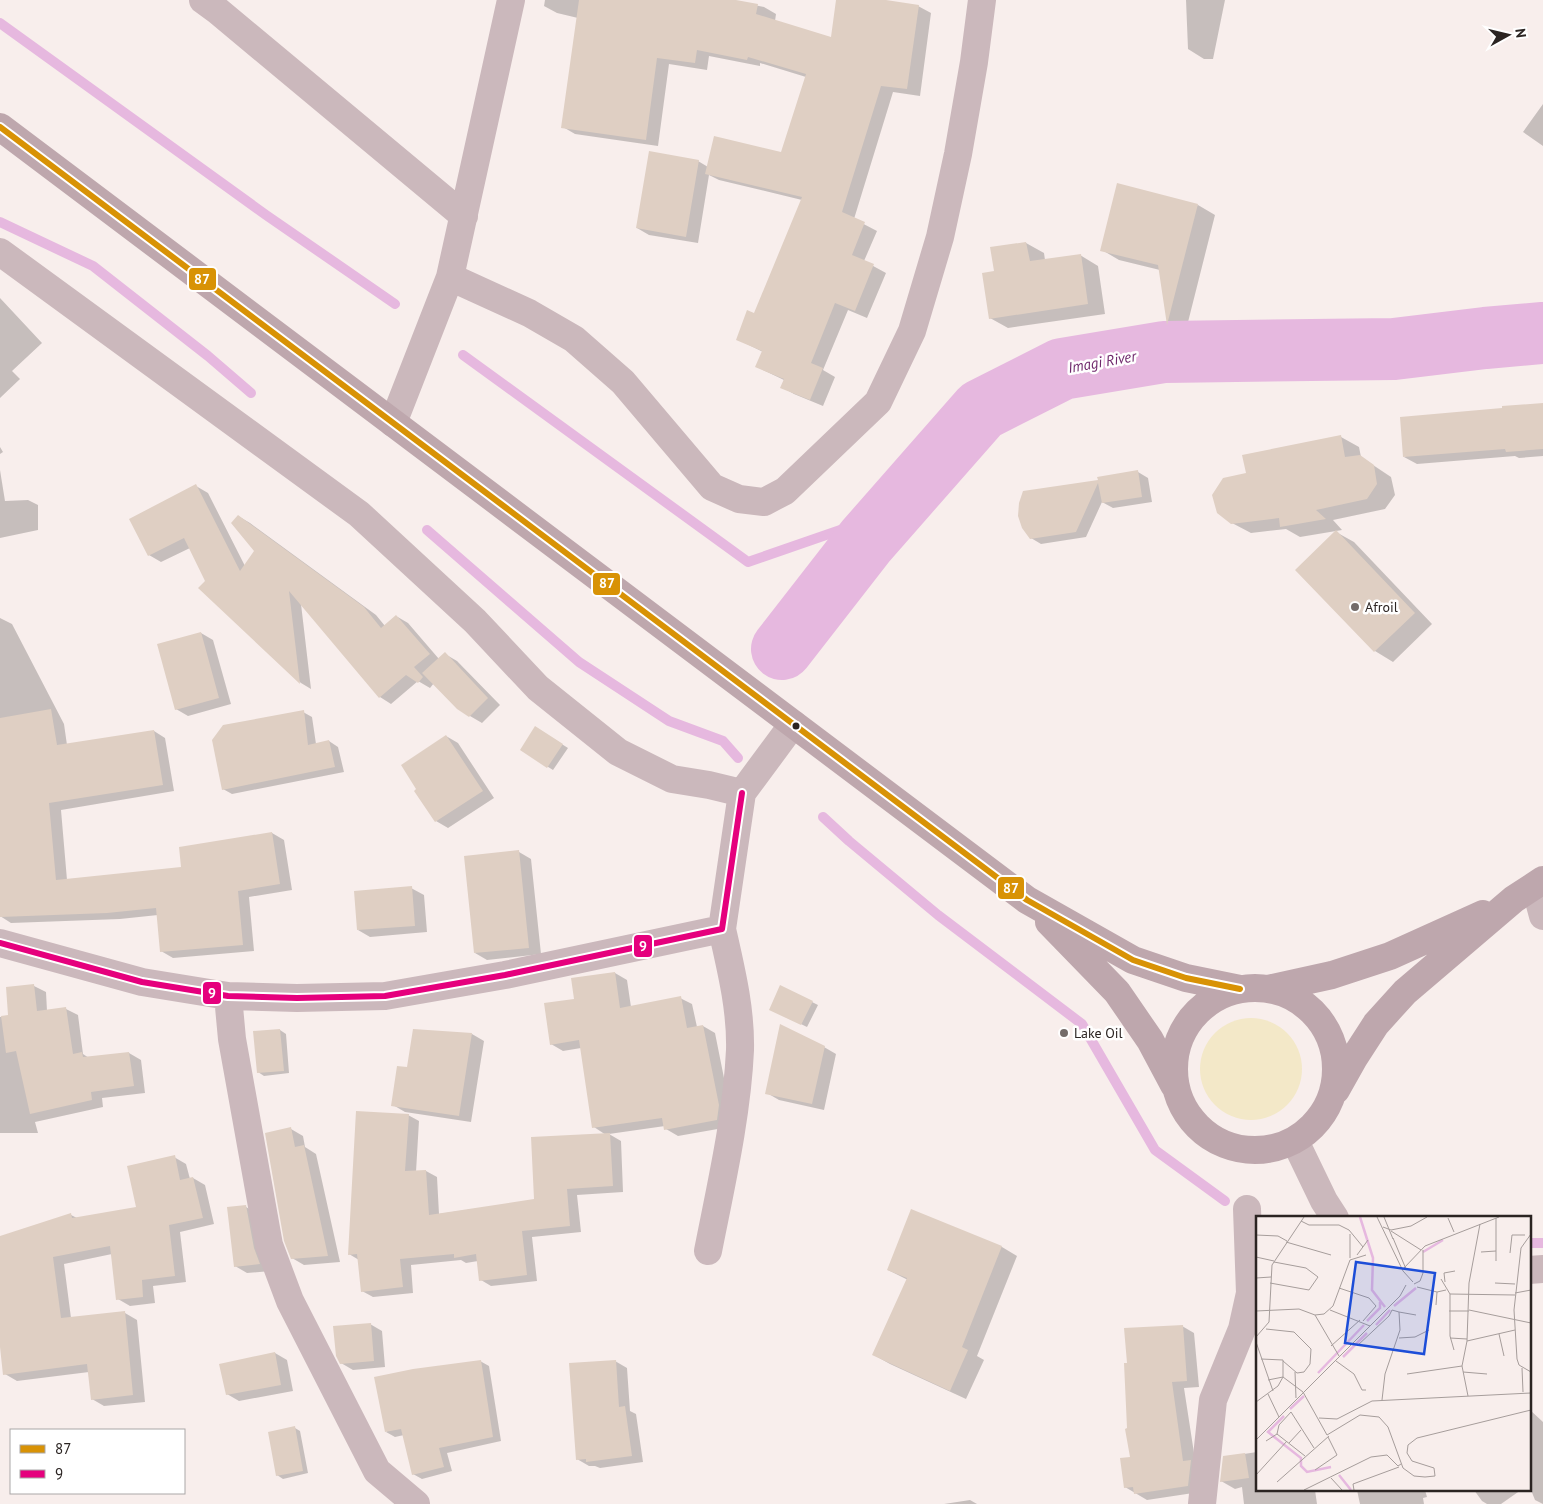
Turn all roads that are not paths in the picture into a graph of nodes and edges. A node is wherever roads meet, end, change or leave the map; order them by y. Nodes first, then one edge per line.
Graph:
1 (203, 0) edge
2 (512, 0) edge
3 (982, 0) edge
4 (0, 127) edge
5 (464, 216) junction
6 (0, 252) edge
7 (450, 277) junction
8 (393, 423) junction
9 (793, 724) junction
10 (742, 794) junction
11 (1530, 889) edge
12 (1027, 900) junction
13 (1543, 916) edge
14 (722, 929) junction
15 (0, 943) edge
16 (1240, 989) junction
17 (1268, 989) junction
18 (228, 996) junction
19 (1176, 1089) junction
20 (1326, 1108) junction
21 (1295, 1141) junction
22 (1247, 1208) dead end
23 (1335, 1216) edge
24 (708, 1250) dead end
25 (1543, 1268) edge
26 (1530, 1270) edge
27 (416, 1504) edge
28 (1202, 1504) edge

1 - 5 street
2 - 5 street
3 - 7 street
4 - 8 highway
5 - 7 street
6 - 10 street
7 - 8 street
8 - 9 highway
9 - 10 street
9 - 12 highway
10 - 14 street
11 - 13 street
11 - 17 highway
11 - 20 highway
12 - 16 highway
12 - 19 highway
14 - 18 street
14 - 24 street
15 - 18 street
16 - 17 highway
16 - 19 highway
17 - 20 highway
18 - 27 street
19 - 21 highway
20 - 21 highway
21 - 23 street
22 - 28 street
25 - 26 street

